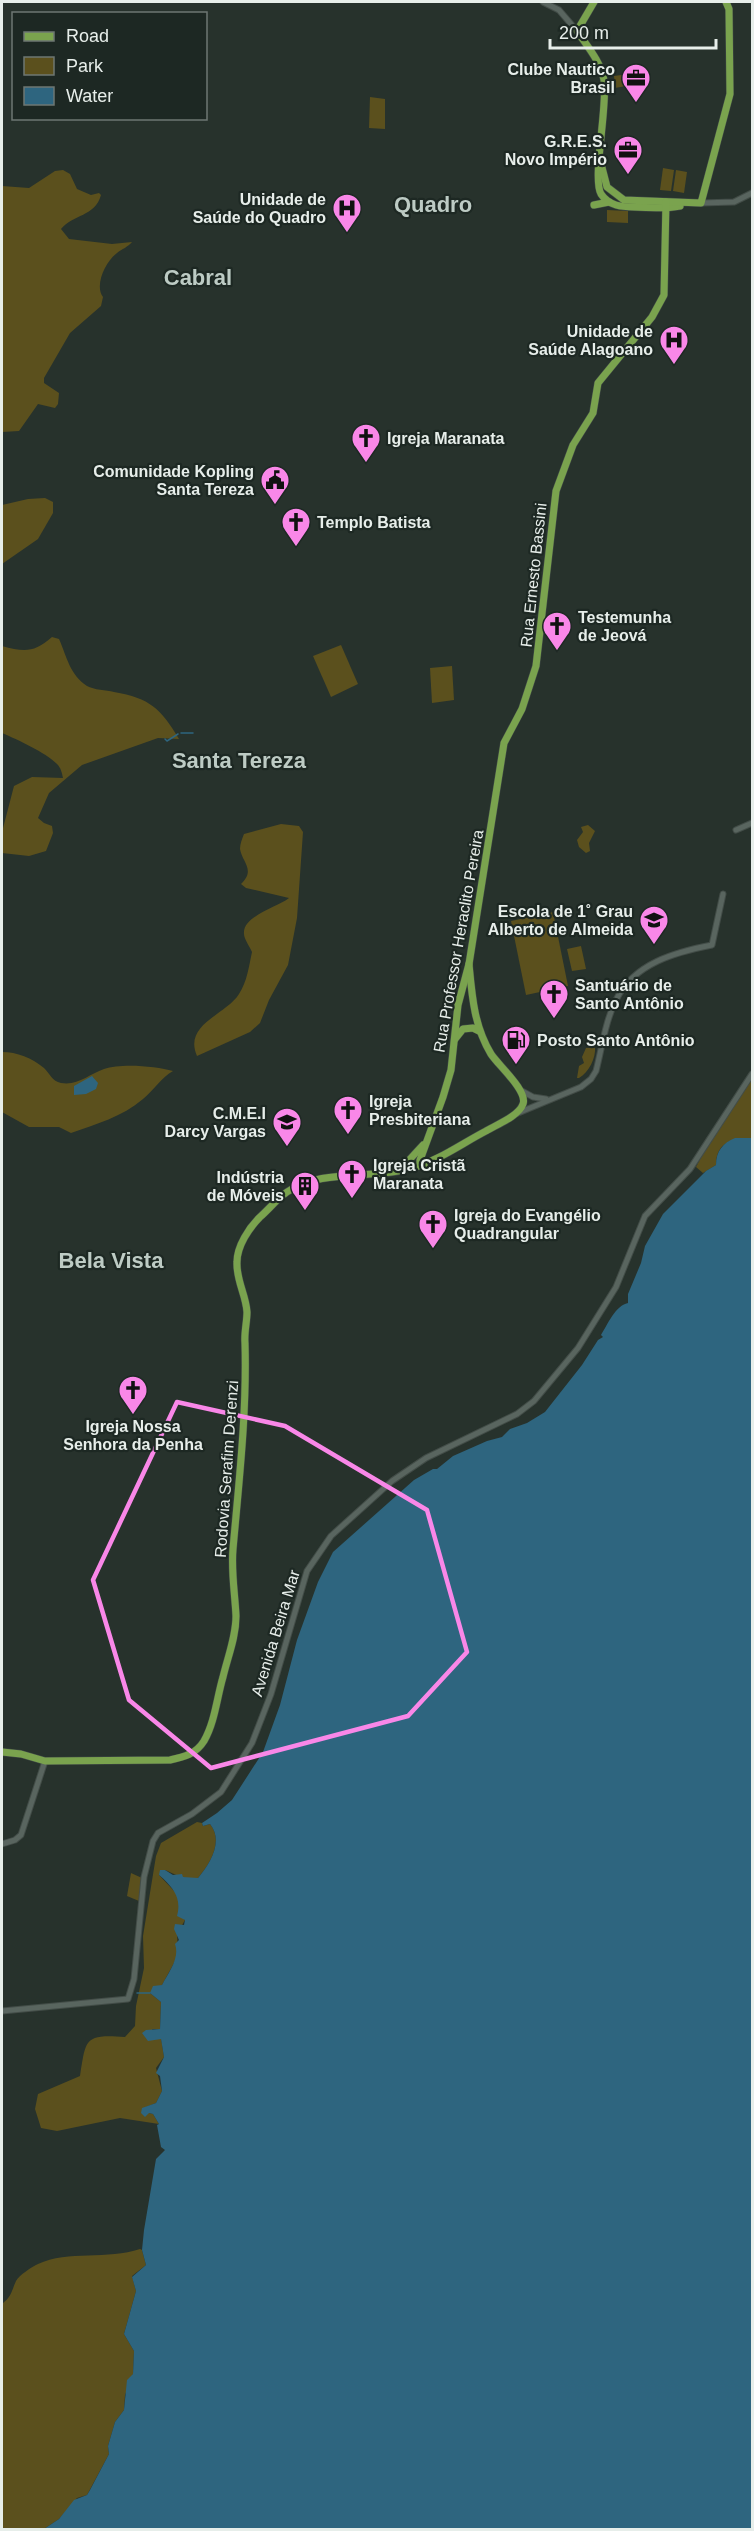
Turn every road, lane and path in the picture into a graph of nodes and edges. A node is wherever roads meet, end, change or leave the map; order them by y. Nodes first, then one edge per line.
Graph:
1 (543, 2) edge
2 (594, 2) edge
3 (730, 4) edge
4 (578, 32) junction
5 (600, 160) junction
6 (753, 193) edge
7 (624, 200) junction
8 (609, 202) junction
9 (701, 203) junction
10 (594, 205) dead end
11 (666, 205) junction
12 (504, 743) joint
13 (753, 823) edge
14 (736, 830) dead end
15 (723, 894) dead end
16 (469, 964) junction
17 (479, 1031) junction
18 (454, 1042) junction
19 (753, 1074) edge
20 (522, 1091) junction
21 (548, 1099) junction
22 (514, 1115) junction
23 (426, 1141) junction
24 (420, 1165) junction
25 (400, 1171) junction
26 (2, 1752) edge
27 (45, 1761) junction
28 (2, 1844) edge
29 (2, 2011) edge

1 - 4 street
2 - 4 main road
3 - 9 main road
4 - 5 main road
5 - 7 main road
5 - 8 main road
6 - 9 street
7 - 8 main road
7 - 11 main road
8 - 10 main road
8 - 11 main road
9 - 11 main road
11 - 12 main road, Rua Ernesto Bassini
12 - 16 main road, Rua Professor Heraclito Pereira
13 - 14 street
15 - 21 street, Rodovia Serafim Derenzi
16 - 17 main road
16 - 18 main road, Rua Professor Heraclito Pereira
17 - 18 main road
17 - 20 main road
18 - 23 main road, Rua Professor Heraclito Pereira
19 - 29 street, Avenida Beira Mar
20 - 21 street
20 - 22 main road
21 - 22 street, Rodovia Serafim Derenzi
22 - 24 main road, Rodovia Serafim Derenzi
23 - 24 main road
23 - 25 main road
24 - 25 main road, Rodovia Serafim Derenzi
25 - 27 main road, Rodovia Serafim Derenzi
26 - 27 main road, Rodovia Serafim Derenzi
27 - 28 street

